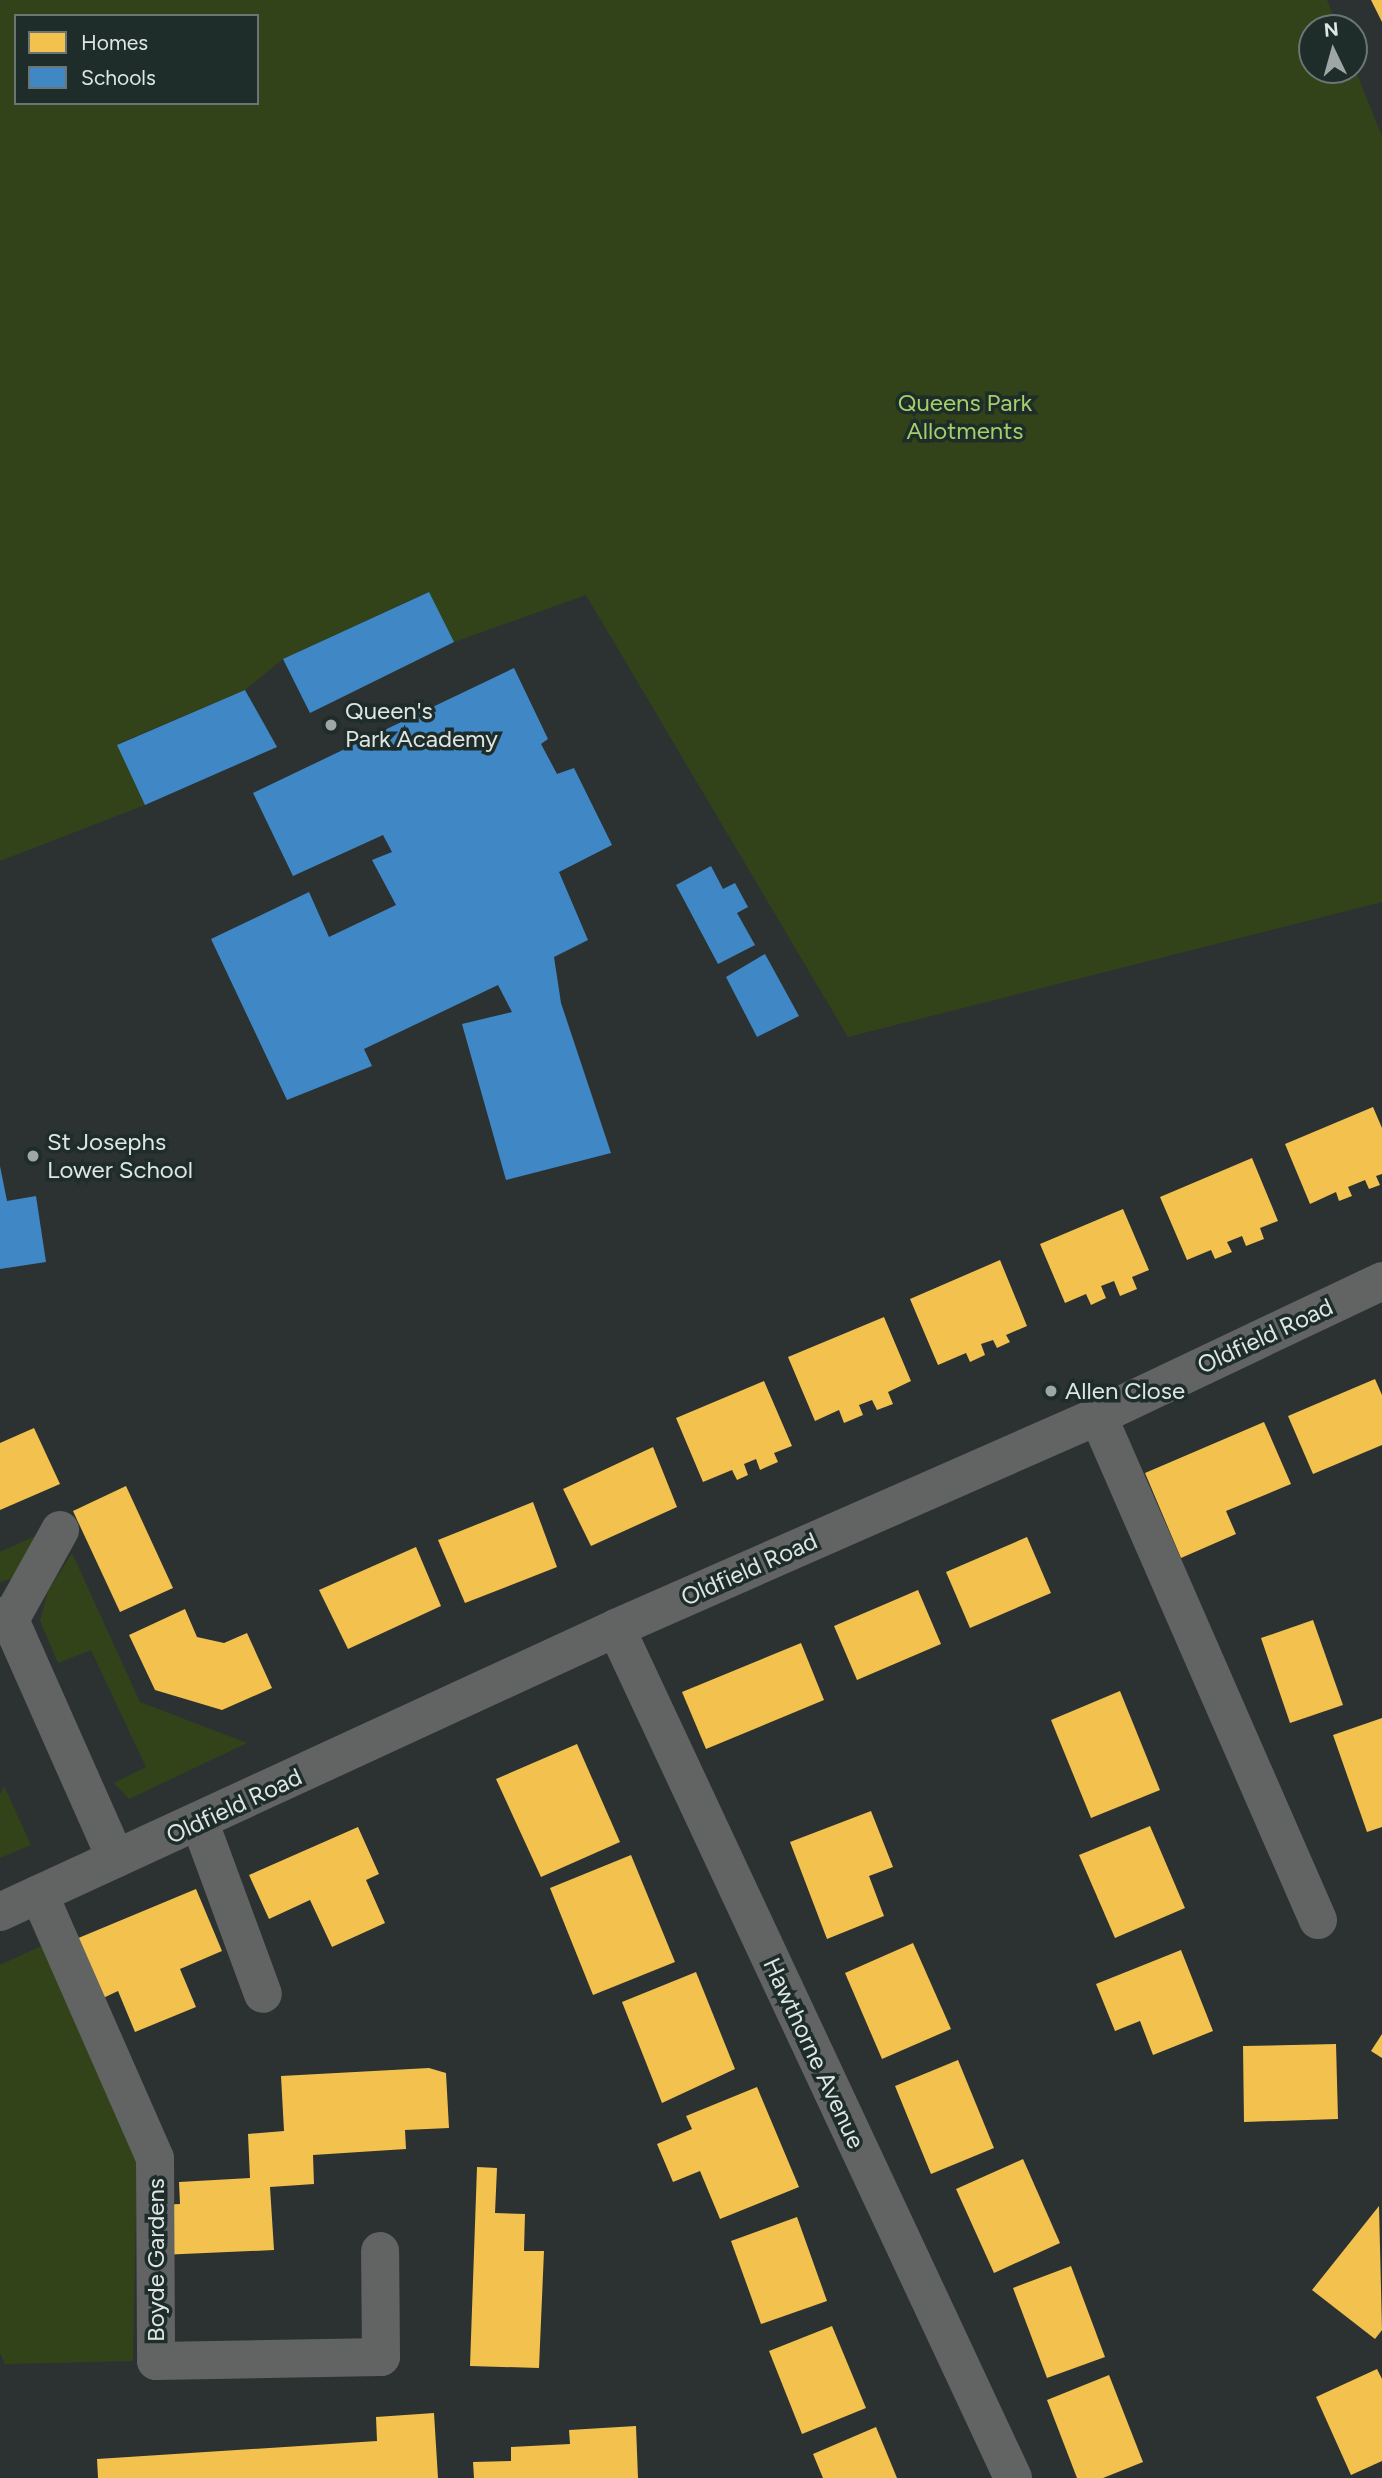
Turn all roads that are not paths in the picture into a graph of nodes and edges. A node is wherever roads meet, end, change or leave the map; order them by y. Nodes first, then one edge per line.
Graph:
1 (1382, 1281) edge
2 (1098, 1416) junction
3 (60, 1530) dead end
4 (5, 1618) edge
5 (616, 1628) junction
6 (200, 1823) junction
7 (116, 1859) junction
8 (39, 1894) junction
9 (0, 1912) edge
10 (1318, 1920) dead end
11 (264, 1994) dead end
12 (380, 2251) dead end
13 (1013, 2478) edge

1 - 2 street, Oldfield Road
2 - 5 street, Oldfield Road
2 - 10 street
3 - 4 street
4 - 7 street
5 - 6 street, Oldfield Road
5 - 13 street, Hawthorne Avenue
6 - 7 street, Oldfield Road
6 - 11 street
7 - 8 street, Oldfield Road
8 - 9 street, Oldfield Road
8 - 12 street, Boyde Gardens

